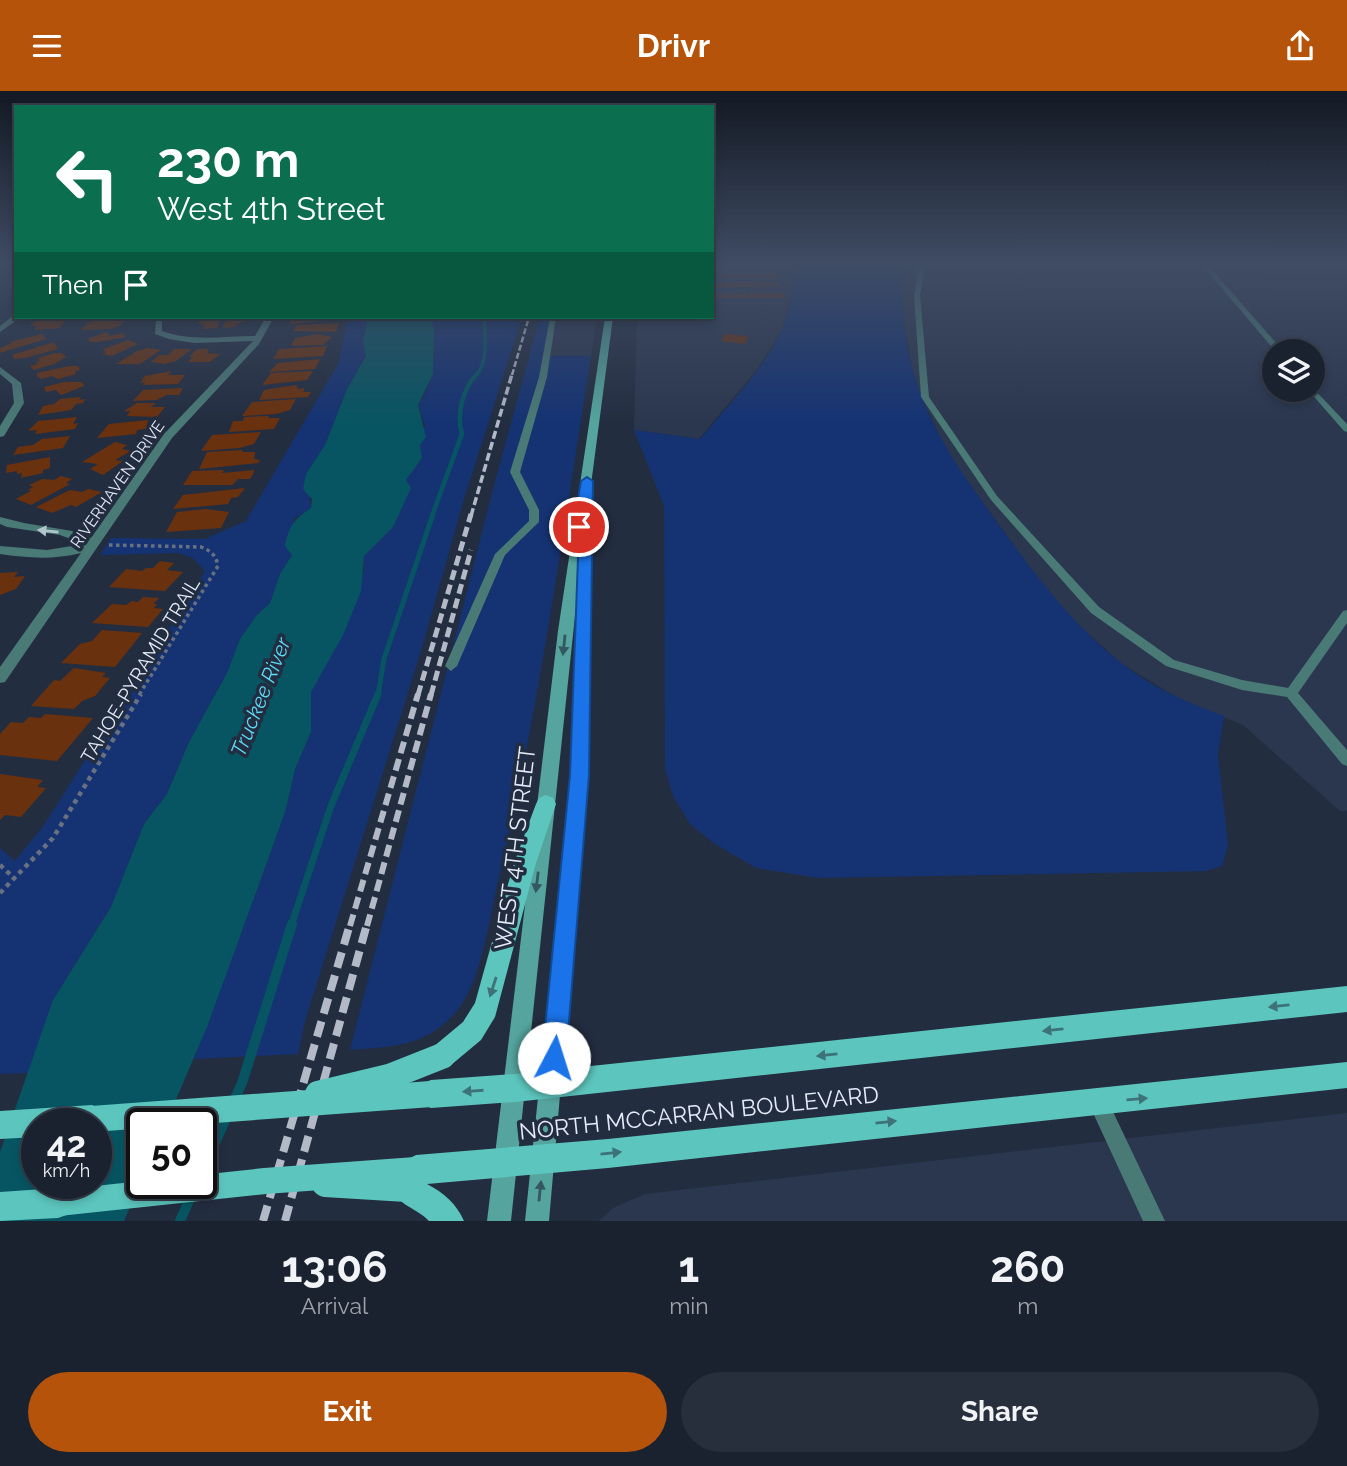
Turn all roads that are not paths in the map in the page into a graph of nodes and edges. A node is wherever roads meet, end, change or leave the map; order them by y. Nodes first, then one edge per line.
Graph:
1 (918, 318) edge
2 (1250, 318) edge
3 (14, 319) edge
4 (269, 319) edge
5 (553, 319) edge
6 (609, 319) edge
7 (159, 323) dead end
8 (0, 330) edge
9 (259, 338) junction
10 (1269, 339) edge
11 (0, 370) edge
12 (1323, 402) edge
13 (1347, 429) edge
14 (0, 434) edge
15 (587, 481) junction
16 (0, 520) edge
17 (93, 545) junction
18 (0, 550) edge
19 (1347, 614) edge
20 (451, 666) dead end
21 (0, 678) edge
22 (1291, 693) junction
23 (1347, 760) edge
24 (546, 804) junction
25 (1347, 999) edge
26 (1347, 1075) edge
27 (551, 1084) junction
28 (515, 1088) junction
29 (1098, 1102) junction
30 (262, 1107) junction
31 (0, 1125) edge
32 (543, 1160) junction
33 (506, 1164) junction
34 (412, 1179) junction
35 (0, 1207) edge
36 (449, 1221) edge
37 (499, 1221) edge
38 (537, 1221) edge
39 (1154, 1221) edge

1 - 22 lane
2 - 10 lane
3 - 8 street
4 - 9 street, RIVERHAVEN DRIVE
5 - 20 lane
6 - 15 main road, WEST 4TH STREET
7 - 9 street
9 - 17 street, RIVERHAVEN DRIVE
11 - 14 street
12 - 13 lane
15 -> 24 main road, WEST 4TH STREET
15 - 27 main road, WEST 4TH STREET
17 -> 16 street
17 - 18 street
17 - 21 street, RIVERHAVEN DRIVE
19 - 22 lane
22 - 23 lane
24 -> 28 main road, WEST 4TH STREET
24 -> 30 main road, bridge
25 -> 27 main road
29 -> 26 main road, NORTH MCCARRAN BOULEVARD
27 - 28 main road
27 - 32 main road, WEST 4TH STREET
28 -> 30 main road, bridge
28 - 33 main road, WEST 4TH STREET
32 -> 29 main road, NORTH MCCARRAN BOULEVARD
29 - 39 lane
30 - 31 main road, bridge
32 - 33 main road, NORTH MCCARRAN BOULEVARD
38 -> 32 main road, WEST 4TH STREET
33 - 34 main road, NORTH MCCARRAN BOULEVARD
33 - 37 main road, WEST 4TH STREET
34 - 35 main road, NORTH MCCARRAN BOULEVARD, bridge
34 - 36 main road

